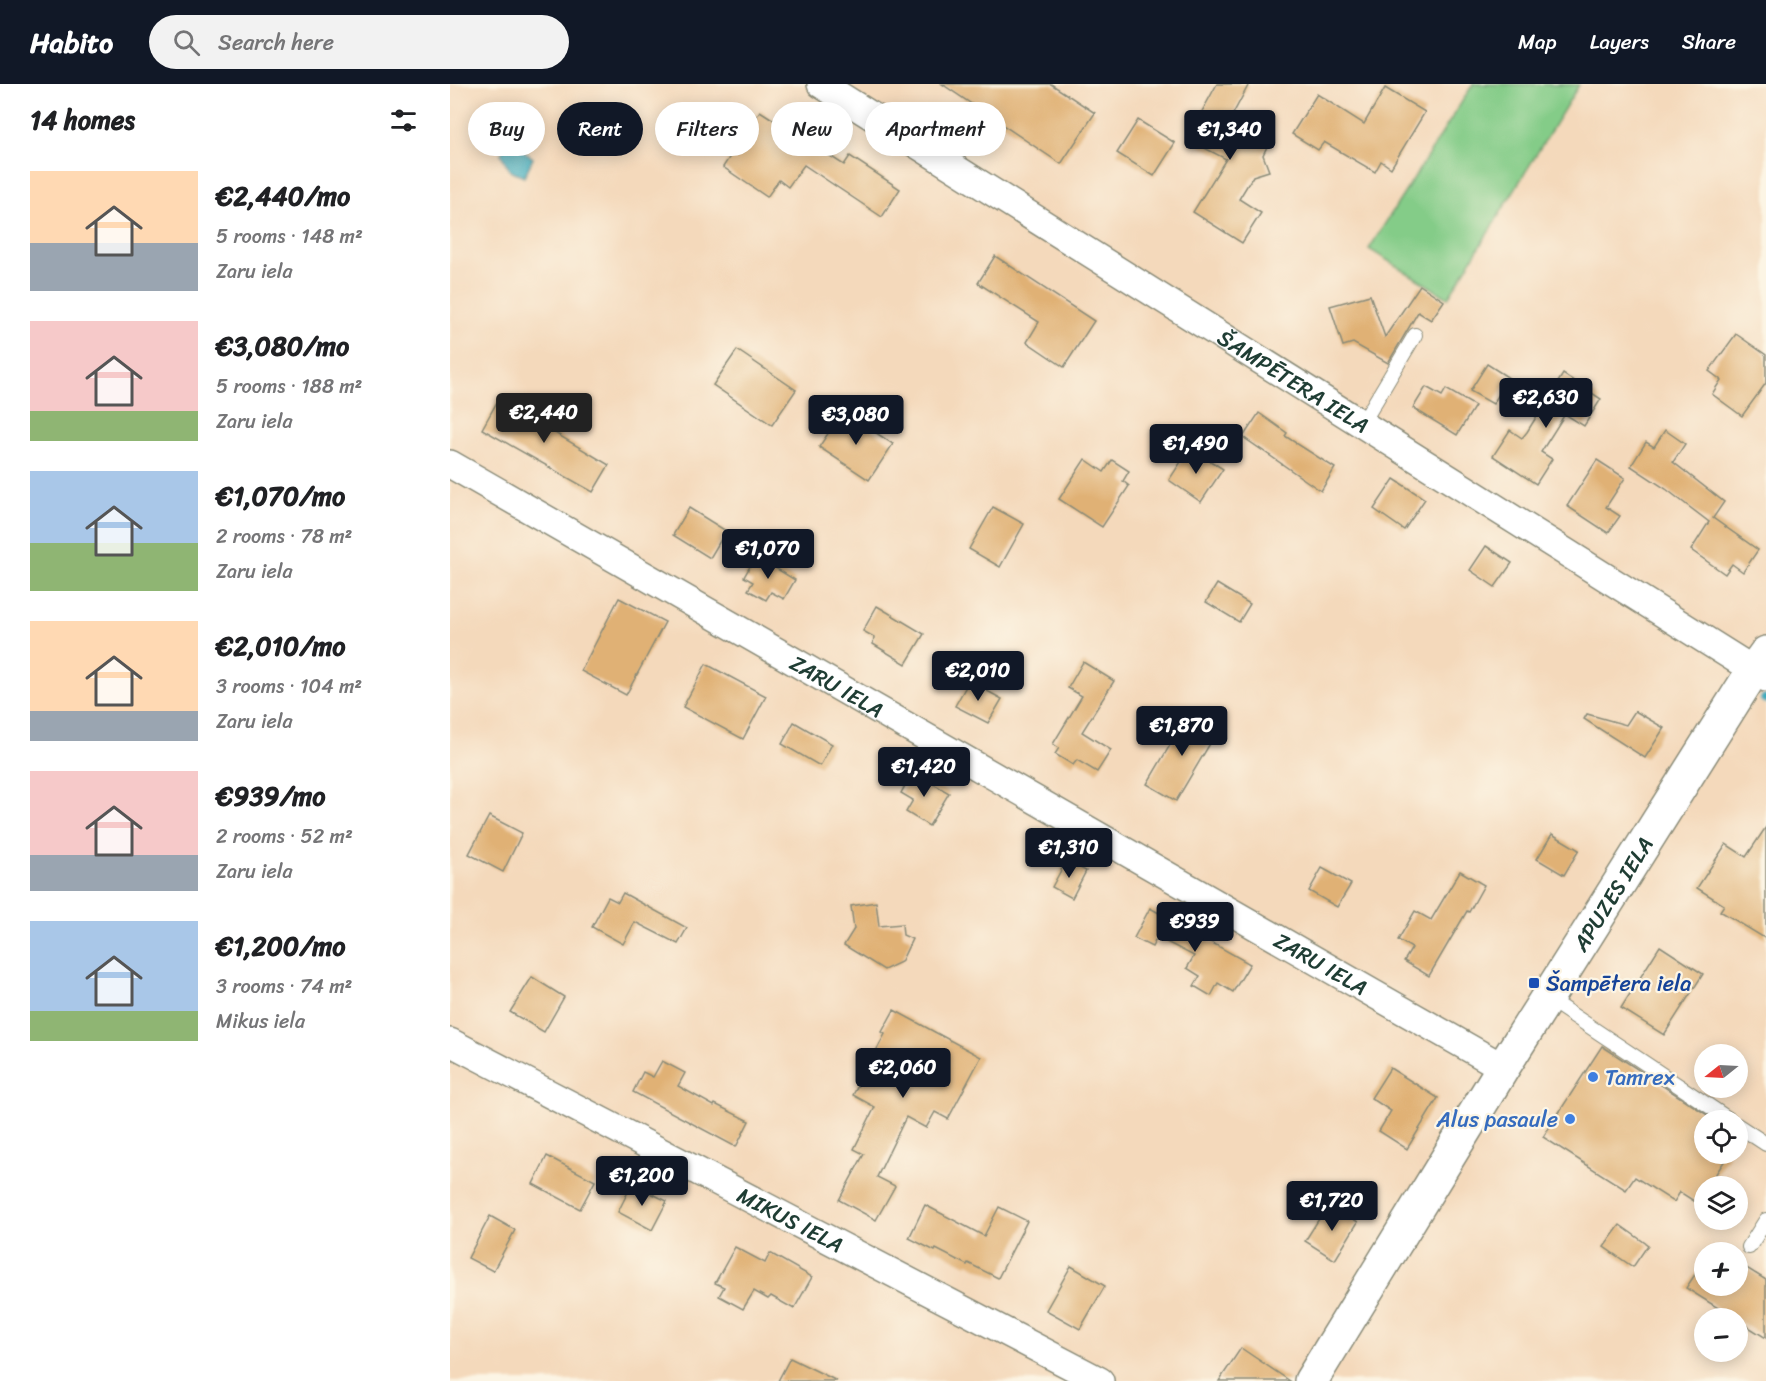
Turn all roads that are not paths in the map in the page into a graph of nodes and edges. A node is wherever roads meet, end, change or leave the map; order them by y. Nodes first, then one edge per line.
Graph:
1 (821, 84) edge
2 (1415, 335) dead end
3 (1362, 424) junction
4 (450, 464) edge
5 (1762, 667) edge
6 (1547, 998) junction
7 (450, 1042) edge
8 (1504, 1066) junction
9 (1715, 1110) edge
10 (1748, 1132) edge
11 (1766, 1144) edge
12 (1766, 1220) edge
13 (1749, 1247) dead end
14 (1100, 1381) edge
15 (1311, 1381) edge

1 - 3 street, ŠAMPĒTERA IELA
2 - 3 lane
3 - 5 street, ŠAMPĒTERA IELA
4 - 8 street, ZARU IELA
5 - 6 street, APUZES IELA
6 - 8 street, APUZES IELA
6 - 9 lane
7 - 14 street, MIKUS IELA
8 - 15 street, APUZES IELA
10 - 11 lane
12 - 13 lane

